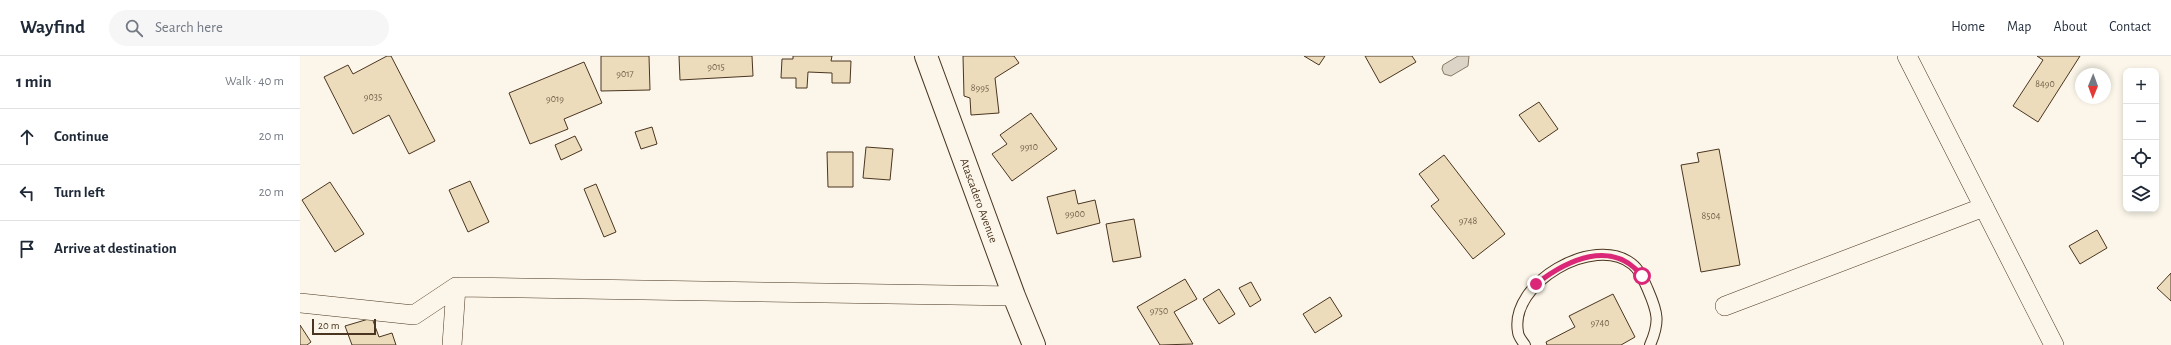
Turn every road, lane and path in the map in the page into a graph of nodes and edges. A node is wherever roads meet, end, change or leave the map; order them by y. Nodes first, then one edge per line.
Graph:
1 (926, 56) edge
2 (1907, 56) edge
3 (1984, 207) junction
4 (456, 287) junction
5 (1014, 296) junction
6 (300, 303) edge
7 (1725, 306) dead end
8 (452, 345) edge
9 (1034, 345) edge
10 (1525, 345) edge
11 (1650, 345) edge
12 (2054, 345) edge

1 - 5 main road, Atascadero Avenue
2 - 3 street
3 - 7 street
3 - 12 street
4 - 5 street
4 - 6 street
4 - 8 street
5 - 9 main road, Atascadero Avenue
10 - 11 lane

